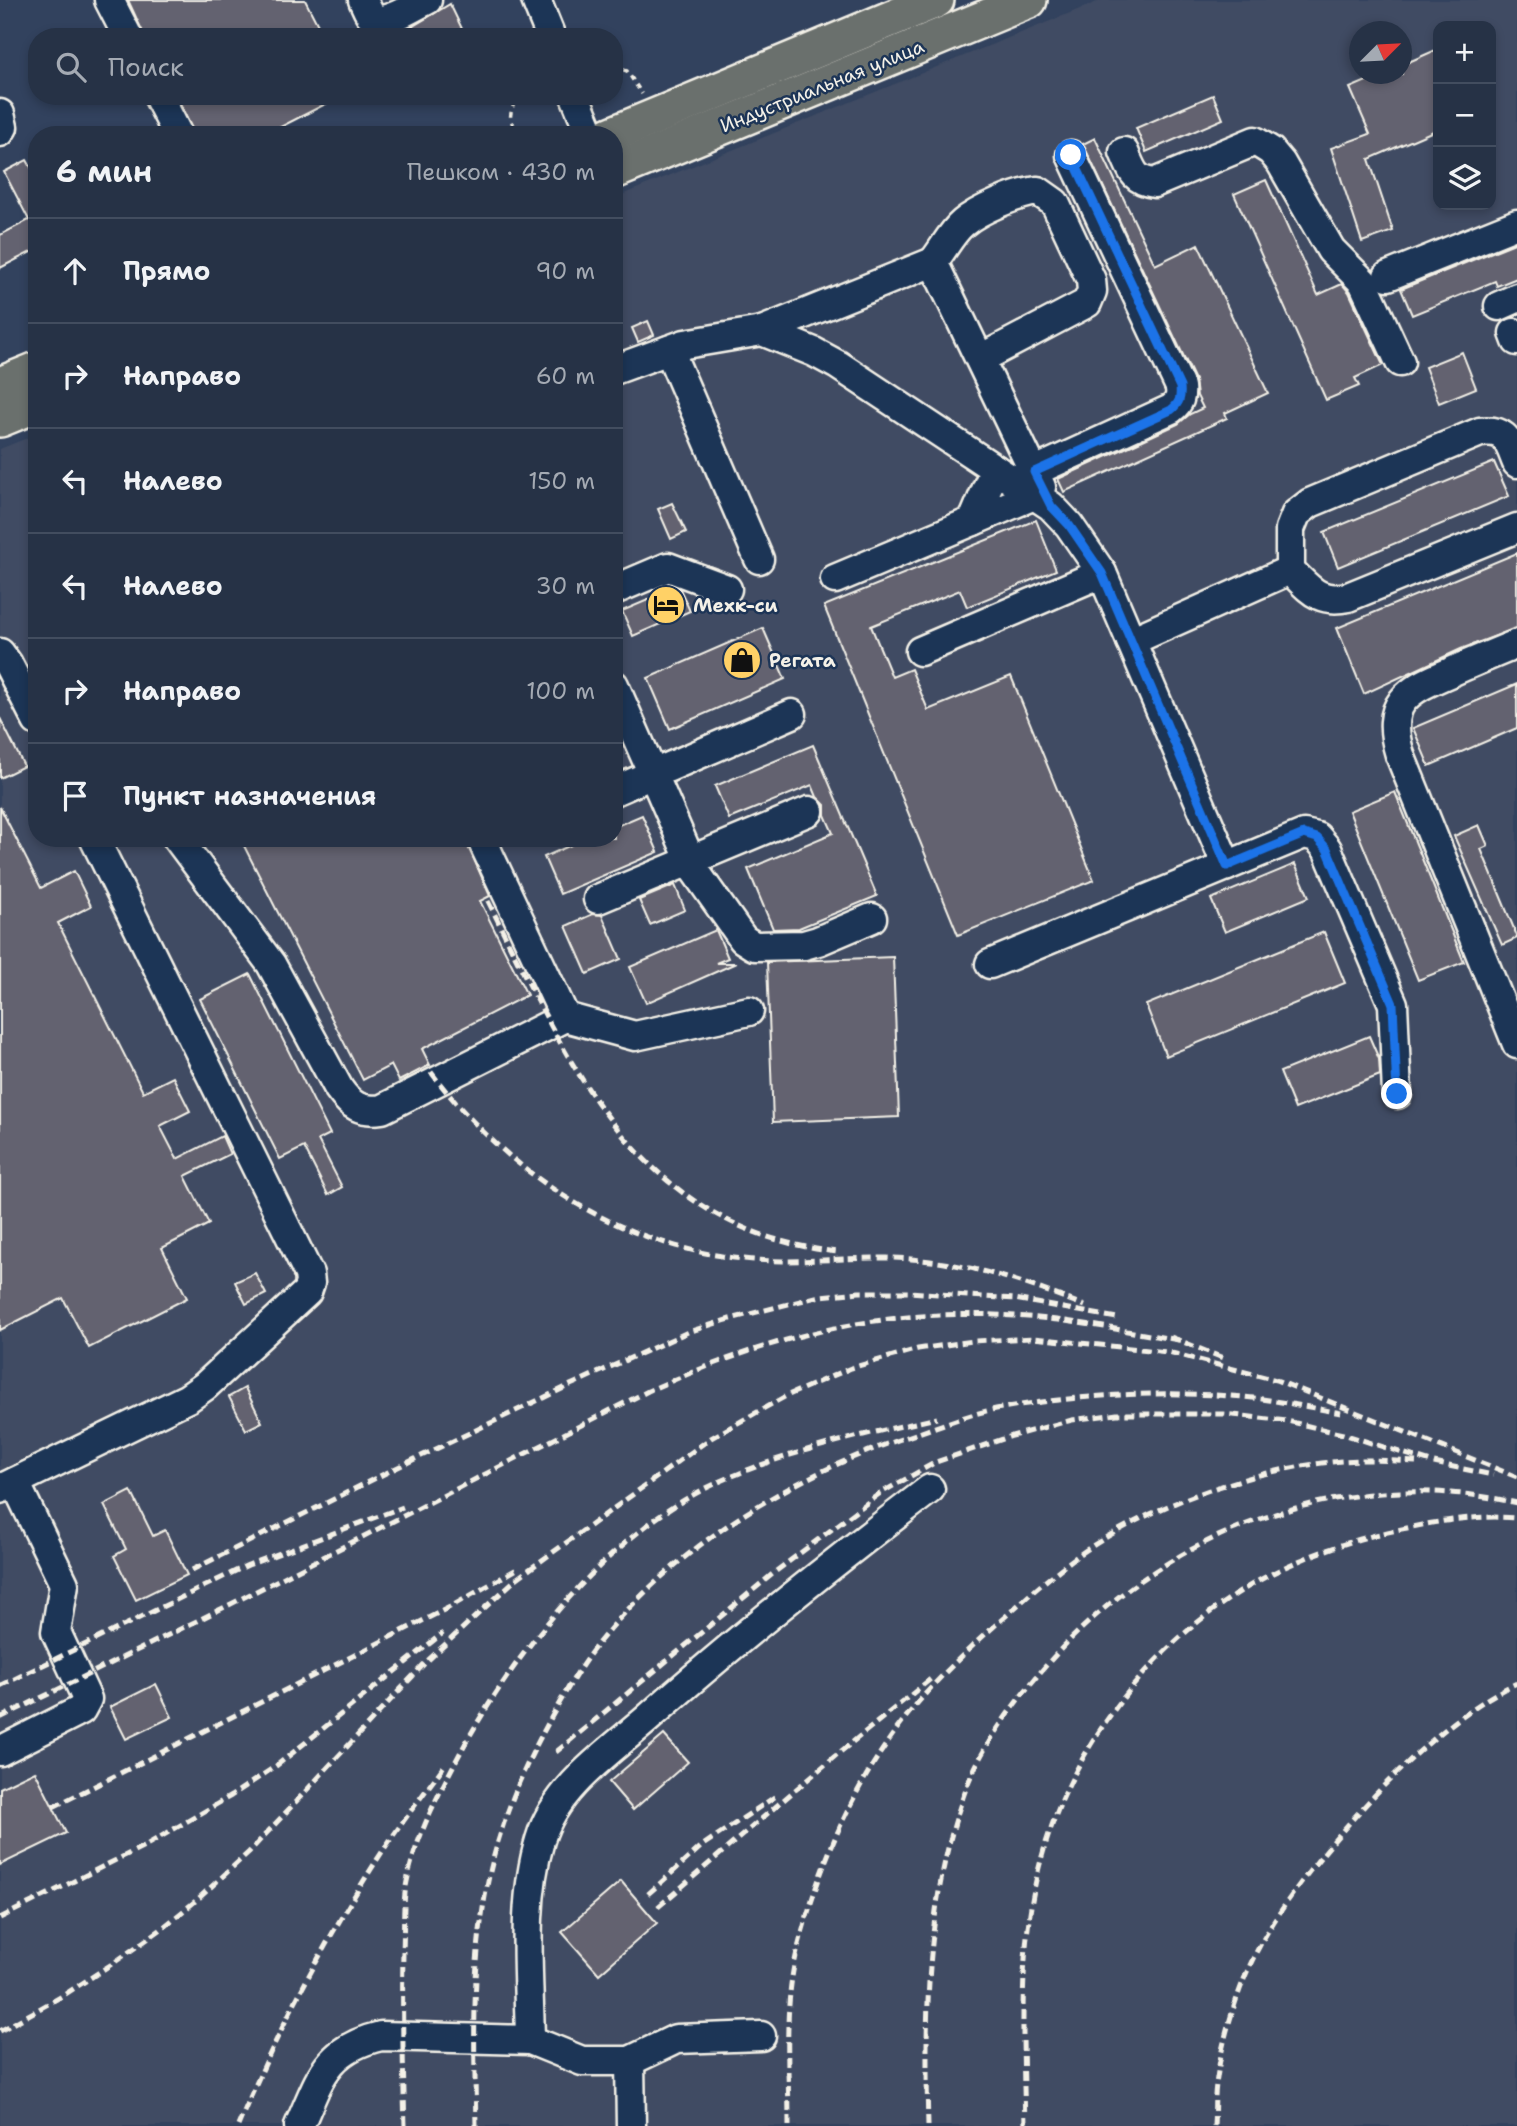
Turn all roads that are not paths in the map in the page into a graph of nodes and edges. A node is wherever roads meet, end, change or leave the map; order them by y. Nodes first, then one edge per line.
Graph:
1 (109, 0) edge
2 (363, 0) edge
3 (427, 0) edge
4 (536, 0) edge
5 (936, 0) edge
6 (1029, 0) edge
7 (123, 28) edge
8 (547, 28) edge
9 (163, 105) edge
10 (579, 105) edge
11 (0, 114) edge
12 (173, 126) edge
13 (587, 126) edge
14 (623, 130) edge
15 (0, 132) edge
16 (1124, 152) dead end
17 (1071, 155) dead end
18 (623, 167) edge
19 (1517, 224) edge
20 (933, 262) junction
21 (1388, 276) dead end
22 (762, 331) junction
23 (669, 350) junction
24 (980, 359) junction
25 (1400, 362) dead end
26 (623, 367) edge
27 (28, 374) edge
28 (0, 385) edge
29 (28, 408) edge
30 (0, 419) edge
31 (1517, 463) edge
32 (1025, 485) junction
33 (973, 522) junction
34 (1517, 528) edge
35 (759, 559) dead end
36 (1290, 570) junction
37 (1102, 573) junction
38 (835, 579) dead end
39 (623, 586) edge
40 (727, 589) dead end
41 (1131, 641) junction
42 (1517, 644) edge
43 (920, 650) dead end
44 (0, 653) edge
45 (28, 703) edge
46 (623, 706) edge
47 (792, 714) dead end
48 (653, 774) junction
49 (623, 787) edge
50 (809, 811) dead end
51 (98, 847) edge
52 (184, 847) edge
53 (485, 847) edge
54 (691, 860) junction
55 (1227, 866) junction
56 (598, 899) dead end
57 (872, 918) dead end
58 (990, 964) dead end
59 (748, 1011) dead end
60 (565, 1017) junction
61 (1517, 1044) edge
62 (1397, 1094) dead end
63 (7, 1486) edge
64 (930, 1489) dead end
65 (0, 1751) edge
66 (761, 2036) dead end
67 (530, 2040) junction
68 (630, 2062) junction
69 (299, 2126) edge
70 (631, 2126) edge

1 - 7 street
2 - 3 street
4 - 8 street
5 - 14 main road, Индустриальная улица
6 - 18 main road, Индустриальная улица
9 - 12 street
10 - 13 street
11 - 15 street
16 - 25 street
17 - 32 street
19 - 21 street
20 - 22 street
20 - 24 street
20 - 24 street
22 - 23 street
22 - 32 street
23 - 26 street
23 - 35 street
24 - 32 street
27 - 28 main road
29 - 30 main road
31 - 36 street
32 - 33 street
32 - 33 street
32 - 37 street
33 - 38 street
34 - 36 street
36 - 41 street
37 - 41 street
37 - 43 street
39 - 40 street
41 - 55 street
42 - 61 street
44 - 45 street
46 - 48 street
47 - 48 street
48 - 49 street
48 - 54 street
50 - 54 street
51 - 63 street
52 - 60 street
53 - 60 street
54 - 56 street
54 - 57 street
55 - 58 street
55 - 62 street
59 - 60 street
63 - 65 street
64 - 67 street
66 - 68 street
67 - 68 street
67 - 69 street
68 - 70 street

